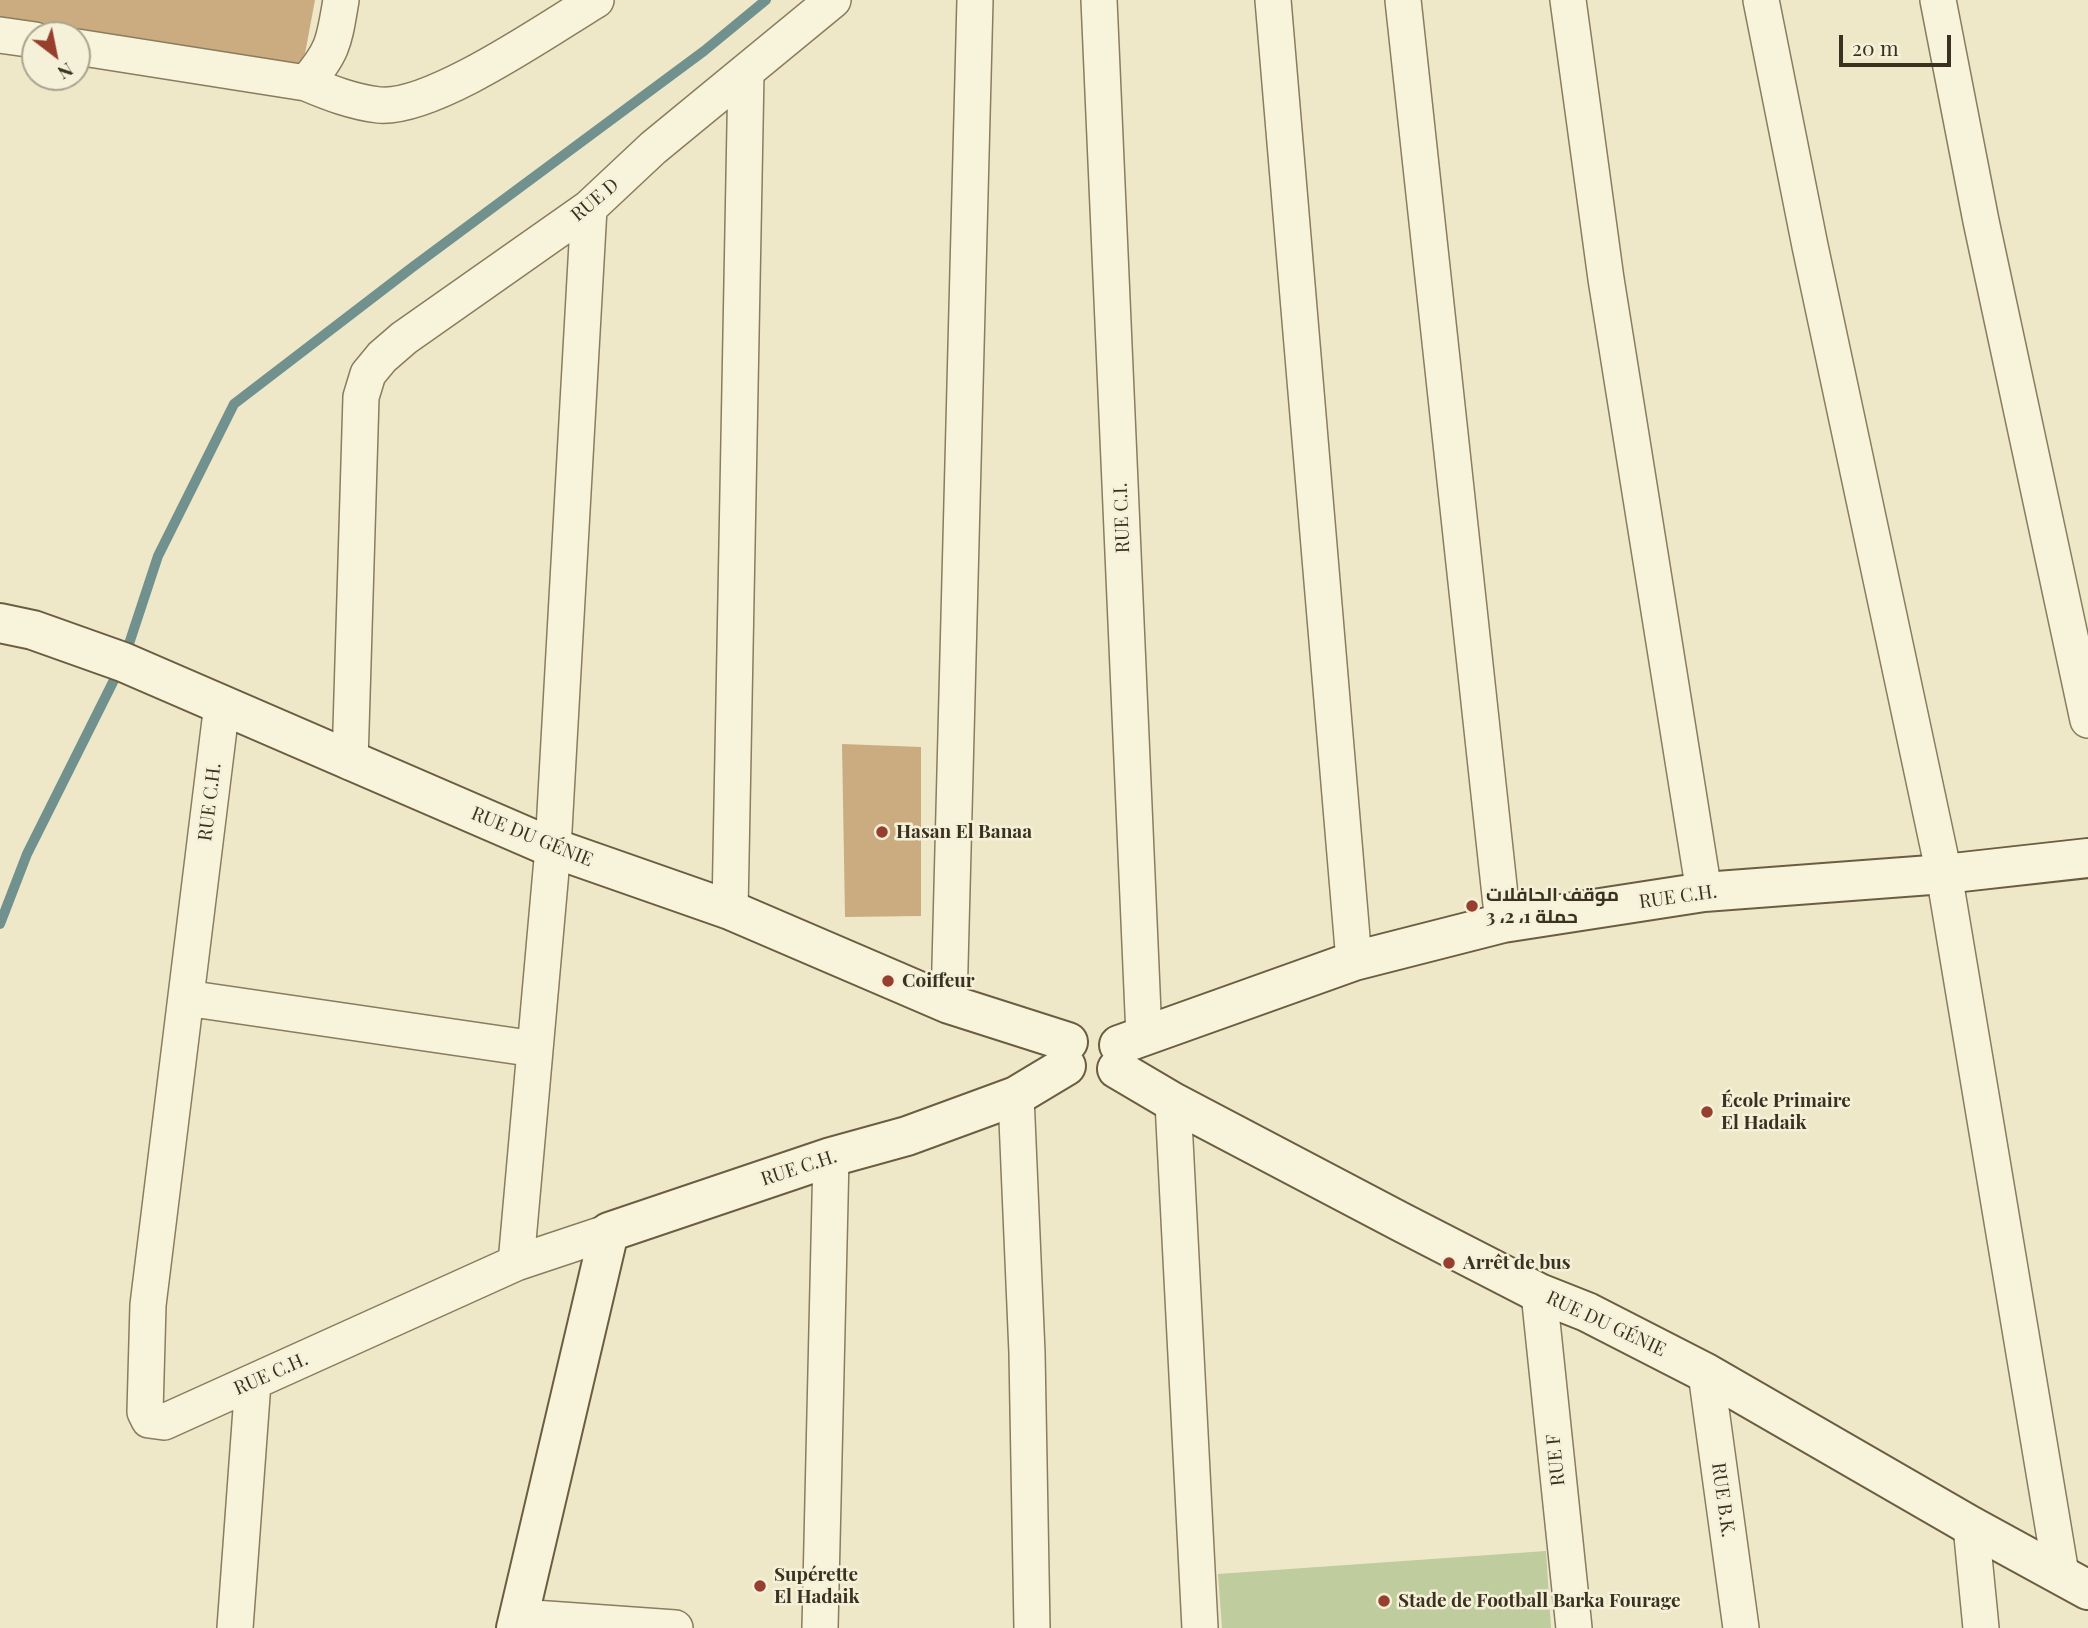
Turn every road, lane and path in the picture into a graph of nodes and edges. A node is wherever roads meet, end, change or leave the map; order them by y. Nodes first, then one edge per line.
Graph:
1 (341, 0) edge
2 (596, 0) edge
3 (833, 0) edge
4 (975, 0) edge
5 (1099, 0) edge
6 (1273, 0) edge
7 (1404, 0) edge
8 (1568, 0) edge
9 (1761, 0) edge
10 (1938, 0) edge
11 (0, 34) edge
12 (21, 38) edge
13 (91, 49) edge
14 (747, 73) junction
15 (306, 83) junction
16 (589, 208) junction
17 (0, 623) edge
18 (222, 704) junction
19 (2088, 720) edge
20 (350, 762) junction
21 (553, 848) junction
22 (2088, 858) edge
23 (1944, 874) junction
24 (1704, 892) junction
25 (730, 910) junction
26 (1503, 923) junction
27 (1354, 961) junction
28 (186, 998) junction
29 (949, 1004) junction
30 (535, 1049) junction
31 (1127, 1050) junction
32 (1067, 1054) junction
33 (1016, 1096) junction
34 (1173, 1102) junction
35 (831, 1157) junction
36 (609, 1232) junction
37 (516, 1263) junction
38 (1539, 1293) junction
39 (1706, 1373) junction
40 (253, 1382) junction
41 (1970, 1526) junction
42 (2075, 1582) edge
43 (518, 1622) edge
44 (631, 1626) edge
45 (235, 1628) edge
46 (675, 1628) edge
47 (820, 1628) edge
48 (1032, 1628) edge
49 (1200, 1628) edge
50 (1574, 1628) edge
51 (1741, 1628) edge
52 (1981, 1628) edge

1 - 15 street
2 - 15 street
3 - 14 street, RUE D
4 - 29 street
5 - 31 street, RUE C.I.
6 - 27 street
7 - 26 street
8 - 24 street
9 - 23 street
10 - 19 street
11 - 12 street
13 - 15 street
14 - 16 street, RUE D
14 - 25 street
16 - 20 street, RUE D
16 - 21 street
17 - 18 street, RUE DU GÉNIE
18 - 20 street, RUE DU GÉNIE
18 - 28 street, RUE C.H.
20 - 21 street, RUE DU GÉNIE
21 - 25 street, RUE DU GÉNIE
21 - 30 street
22 - 23 street, RUE C.H.
23 - 24 street, RUE C.H.
23 - 42 street
24 - 26 street, RUE C.H.
25 - 29 street, RUE DU GÉNIE
26 - 27 street, RUE C.H.
27 - 31 street, RUE C.H.
28 - 30 street
28 - 40 street, RUE C.H.
29 - 32 street, RUE DU GÉNIE
30 - 37 street
31 - 32 street, RUE DU GÉNIE
31 - 34 street, RUE DU GÉNIE
32 - 33 street, RUE C.H.
33 - 35 street, RUE C.H.
33 - 48 street
34 - 38 street, RUE DU GÉNIE
34 - 49 street
35 - 36 street, RUE C.H.
35 - 47 street
36 - 37 street, RUE C.H.
36 - 43 street
37 - 40 street, RUE C.H.
38 - 39 street, RUE DU GÉNIE
38 - 50 street, RUE F
39 - 41 street, RUE DU GÉNIE
39 - 51 street, RUE B.K.
40 - 45 street
41 - 42 street, RUE DU GÉNIE
41 - 52 street
43 - 44 street
44 - 46 street

